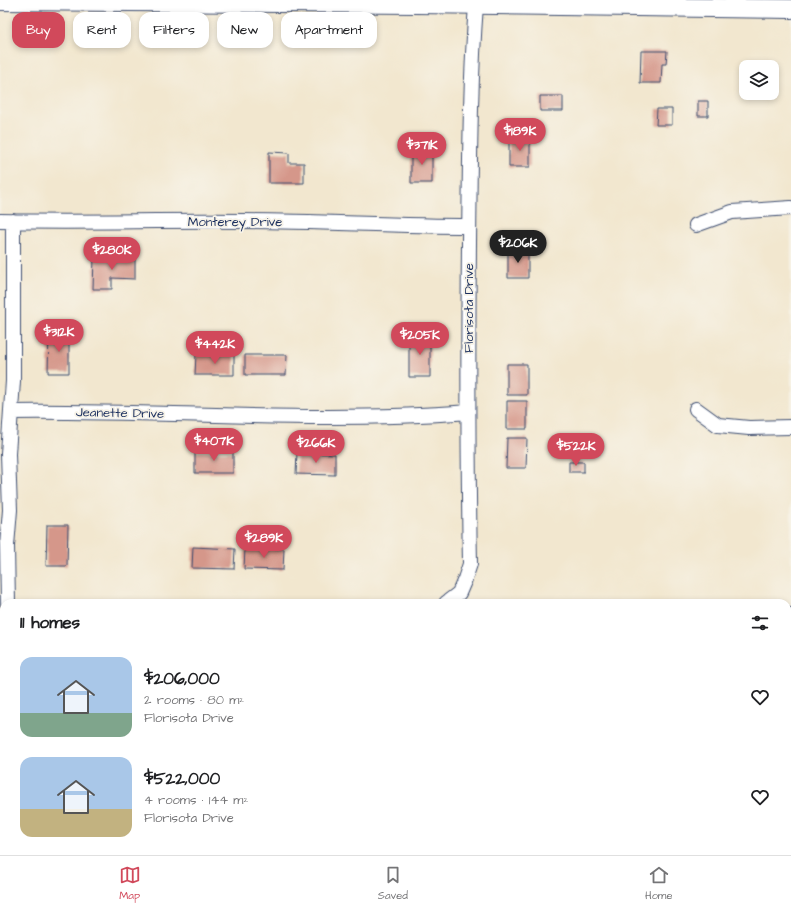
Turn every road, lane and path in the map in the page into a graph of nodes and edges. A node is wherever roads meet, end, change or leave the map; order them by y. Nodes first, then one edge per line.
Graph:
1 (0, 1) edge
2 (50, 1) edge
3 (416, 2) edge
4 (476, 5) junction
5 (791, 9) edge
6 (791, 208) edge
7 (6, 221) edge
8 (696, 225) dead end
9 (470, 226) junction
10 (696, 409) dead end
11 (12, 412) junction
12 (468, 412) junction
13 (791, 428) edge
14 (8, 599) edge
15 (451, 599) edge

1 - 2 street
2 - 3 street
3 - 4 street
4 - 5 street
4 - 9 street, Florisota Drive
6 - 8 street
7 - 9 street, Monterey Drive
7 - 11 street
9 - 12 street, Florisota Drive
10 - 13 street
11 - 12 street, Jeanette Drive
11 - 14 street
12 - 15 street, Florisota Drive

